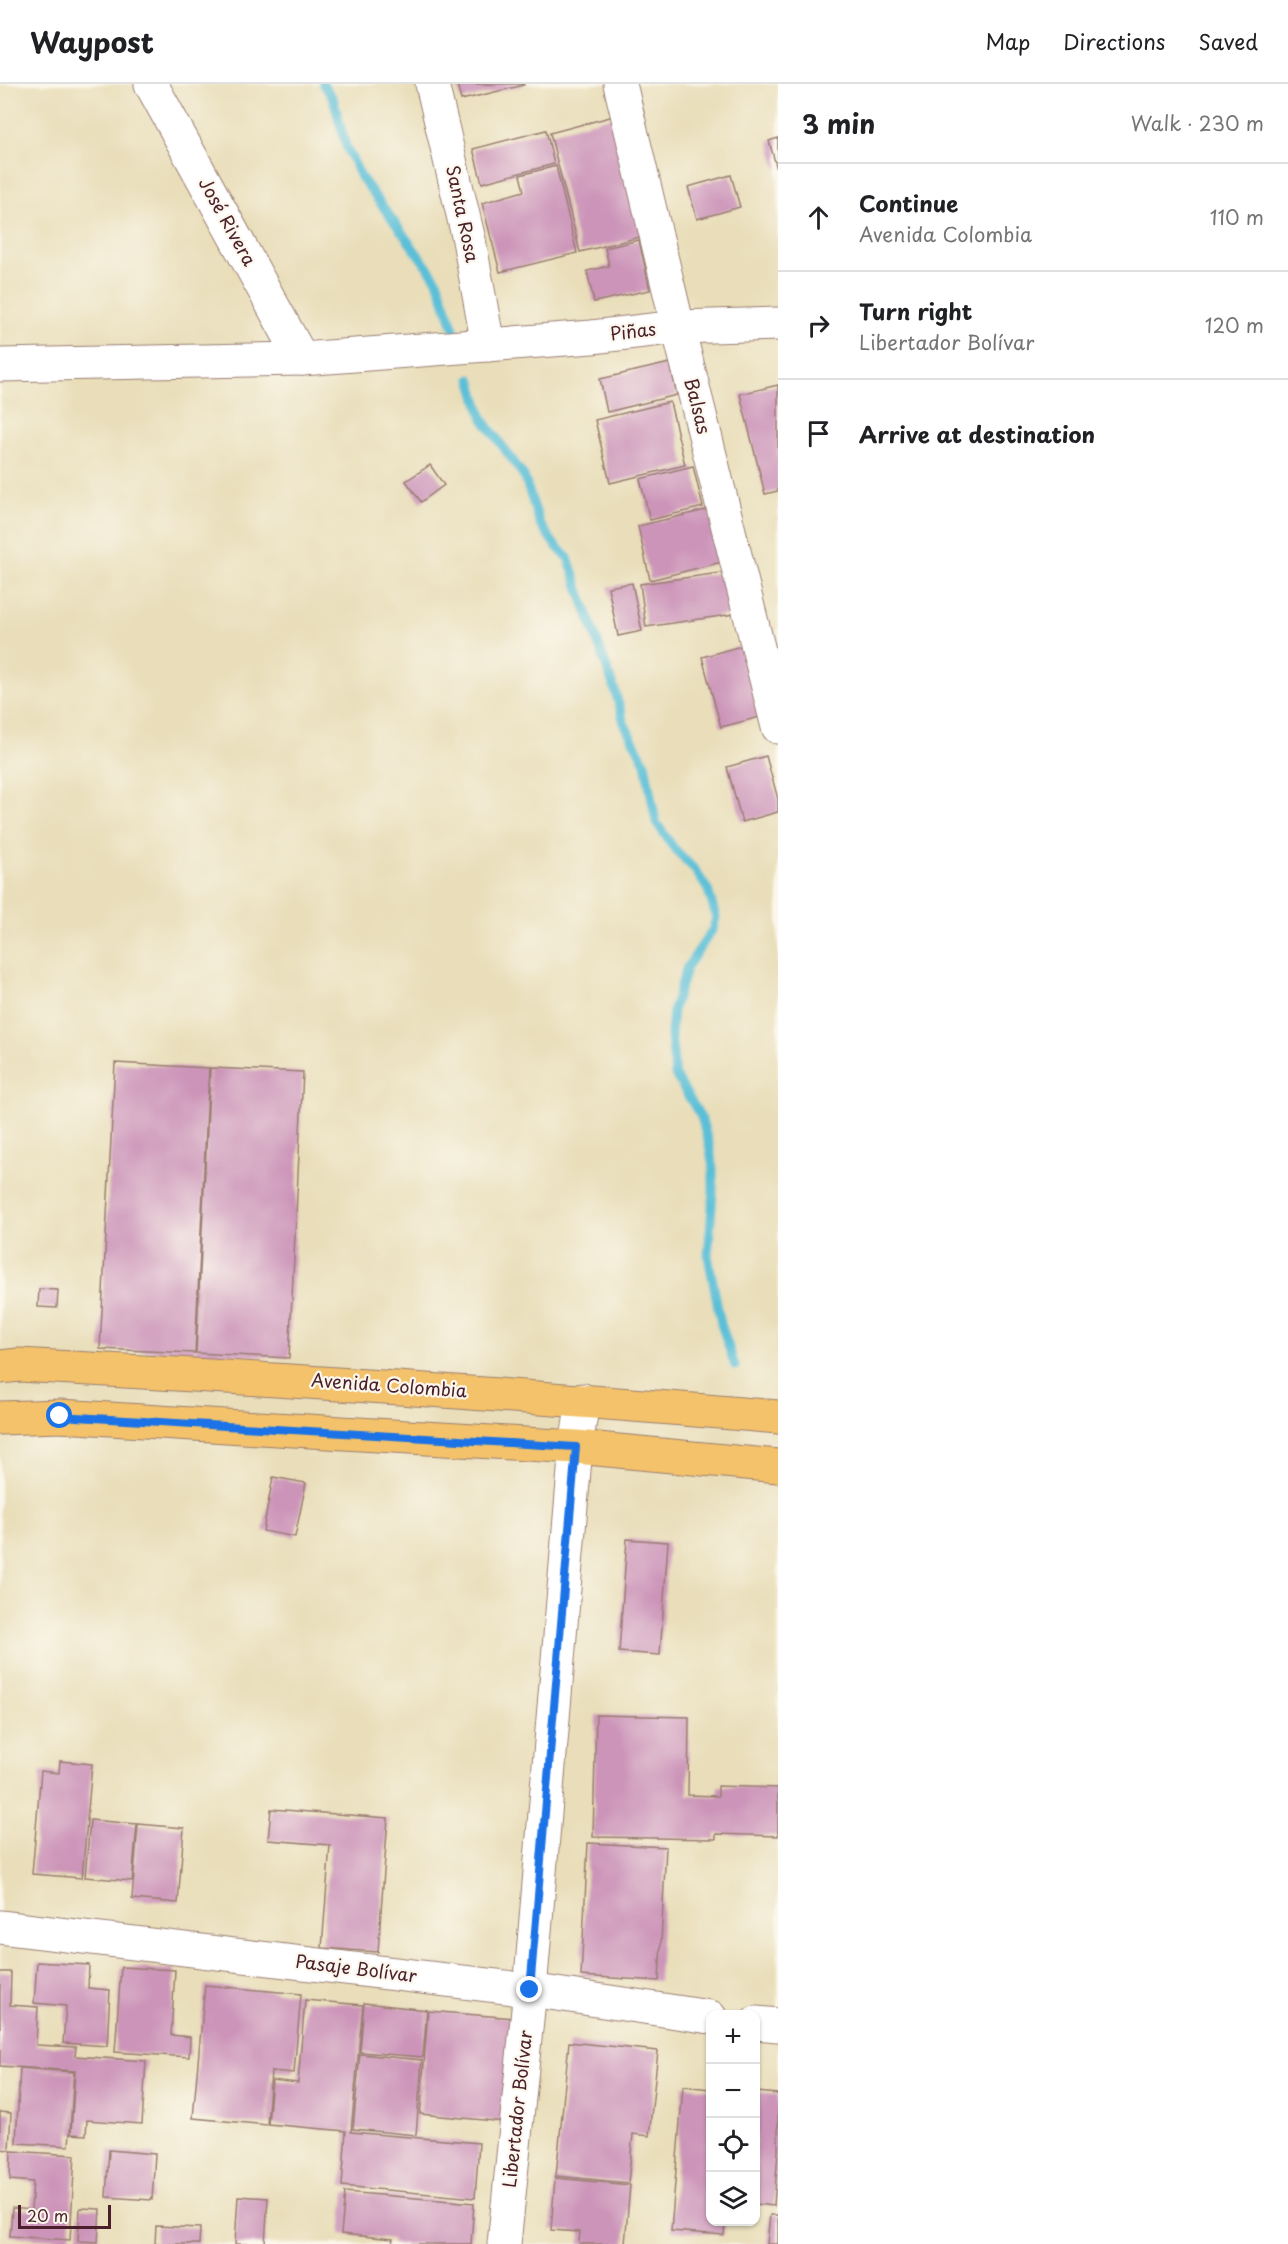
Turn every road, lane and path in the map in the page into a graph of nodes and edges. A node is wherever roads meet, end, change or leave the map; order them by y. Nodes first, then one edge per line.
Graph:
1 (151, 84) edge
2 (432, 84) edge
3 (620, 84) edge
4 (778, 324) edge
5 (678, 327) junction
6 (488, 345) junction
7 (302, 359) junction
8 (0, 365) edge
9 (778, 727) edge
10 (0, 1367) edge
11 (583, 1400) junction
12 (778, 1417) edge
13 (0, 1418) edge
14 (576, 1447) junction
15 (778, 1466) edge
16 (0, 1927) edge
17 (530, 1990) junction
18 (706, 2016) edge
19 (760, 2023) edge
20 (778, 2025) edge
21 (504, 2244) edge

1 - 7 street, José Rivera
2 - 6 street, Santa Rosa
3 - 5 street, Balsas
4 - 5 street, Piñas
5 - 6 street, Piñas
5 - 9 street, Balsas
6 - 7 street, Piñas
7 - 8 street, Piñas
10 - 11 main road, Avenida Colombia
11 - 12 main road, Avenida Colombia
11 - 14 street, Libertador Bolívar
13 - 14 main road
14 - 15 main road
14 - 17 street, Libertador Bolívar
16 - 17 street, Pasaje Bolívar
17 - 18 street, Pasaje Bolívar
17 - 21 street, Libertador Bolívar
19 - 20 street

